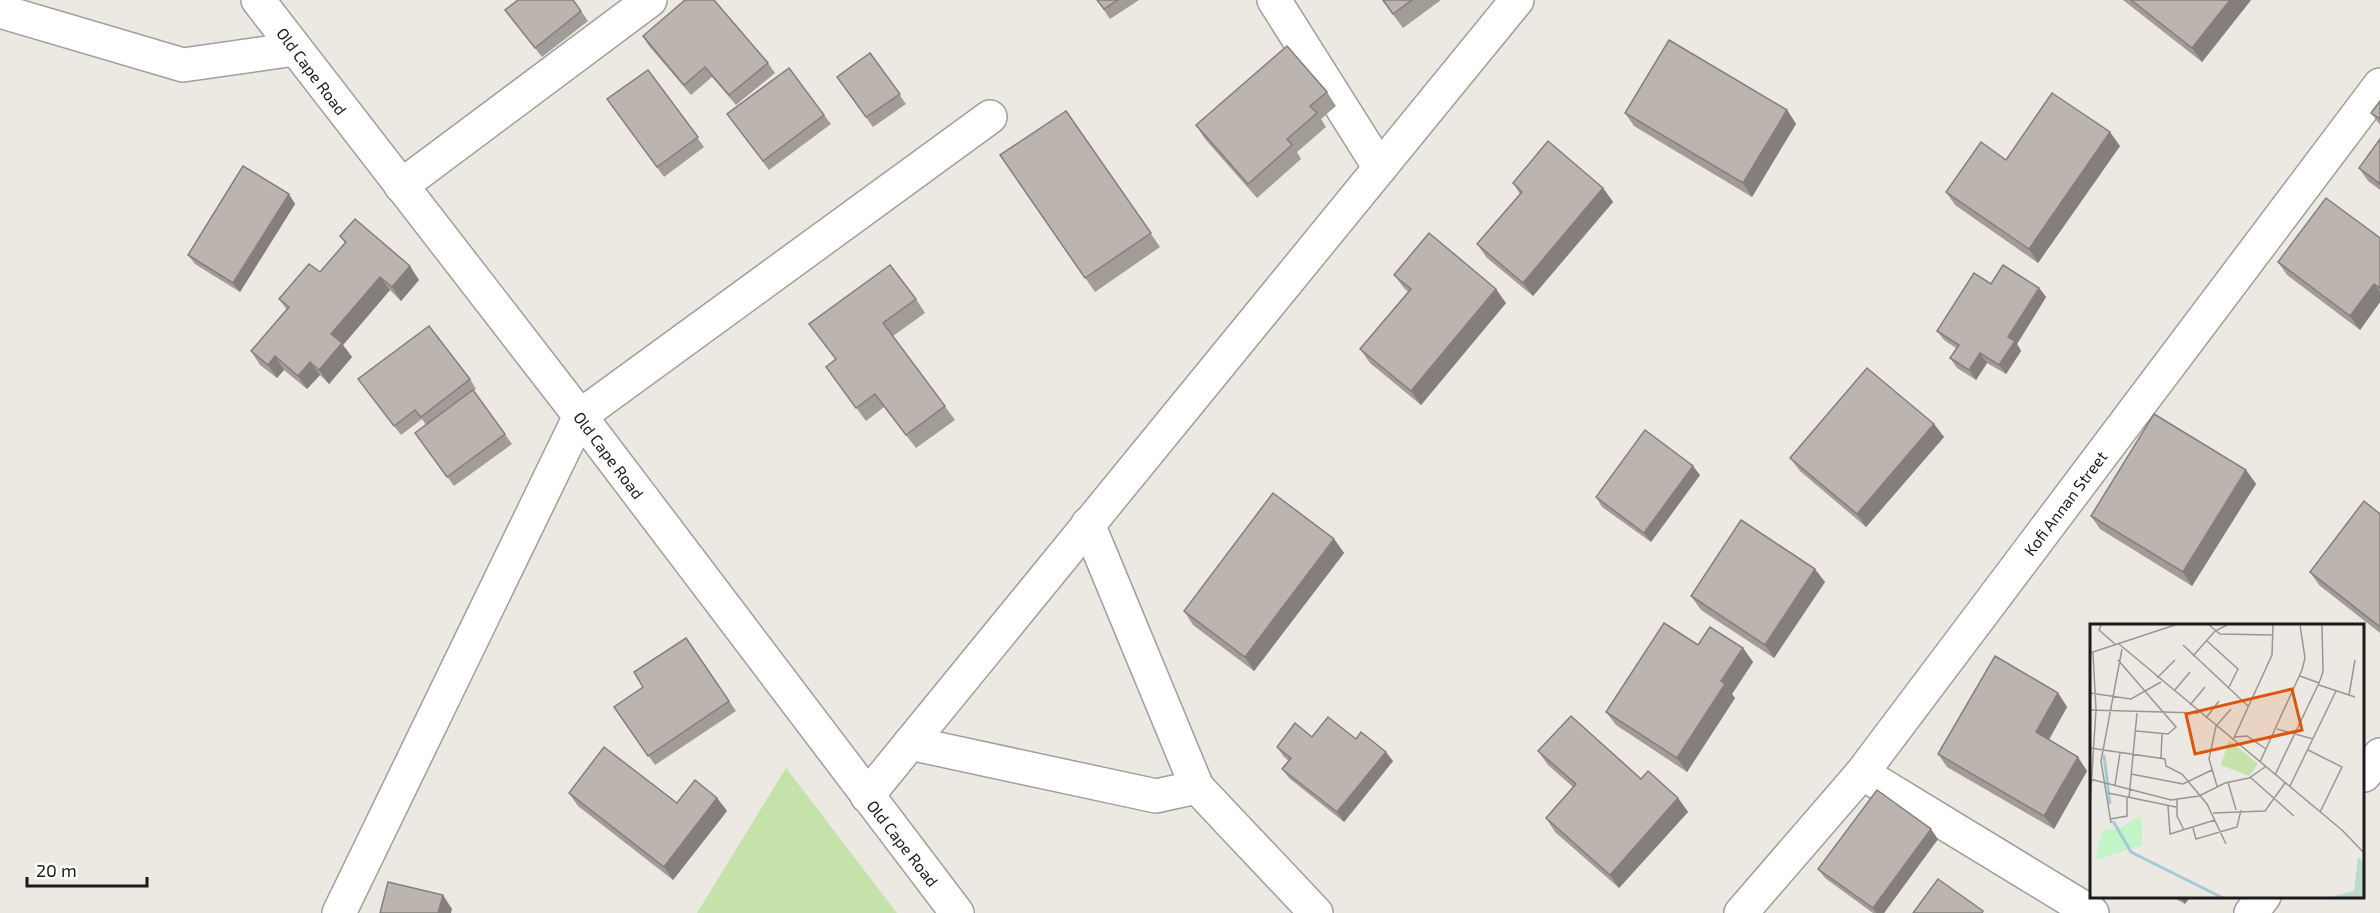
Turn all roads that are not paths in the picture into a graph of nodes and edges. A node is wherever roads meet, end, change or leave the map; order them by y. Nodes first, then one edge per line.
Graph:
1 (258, 0) edge
2 (650, 0) edge
3 (1274, 0) edge
4 (1517, 0) edge
5 (0, 10) edge
6 (295, 49) junction
7 (2380, 86) edge
8 (990, 117) dead end
9 (1380, 168) junction
10 (401, 186) junction
11 (580, 416) junction
12 (1088, 524) junction
13 (910, 743) junction
14 (2380, 754) edge
15 (1862, 773) junction
16 (2365, 774) edge
17 (1197, 788) junction
18 (867, 796) junction
19 (2263, 898) edge
20 (339, 913) edge
21 (957, 913) edge
22 (1316, 913) edge
23 (1740, 913) edge
24 (2092, 913) edge
25 (2251, 913) edge

1 - 6 street, Old Cape Road
2 - 10 street
3 - 9 street
4 - 9 street
5 - 6 street
6 - 10 street, Old Cape Road
7 - 15 street, Kofi Annan Street
8 - 11 street
9 - 12 street
10 - 11 street, Old Cape Road
11 - 18 street, Old Cape Road
11 - 20 street
12 - 13 street
12 - 17 street
13 - 17 street
13 - 18 street
14 - 16 street
15 - 23 street, Kofi Annan Street
15 - 24 street
17 - 22 street
18 - 21 street, Old Cape Road
19 - 25 street

